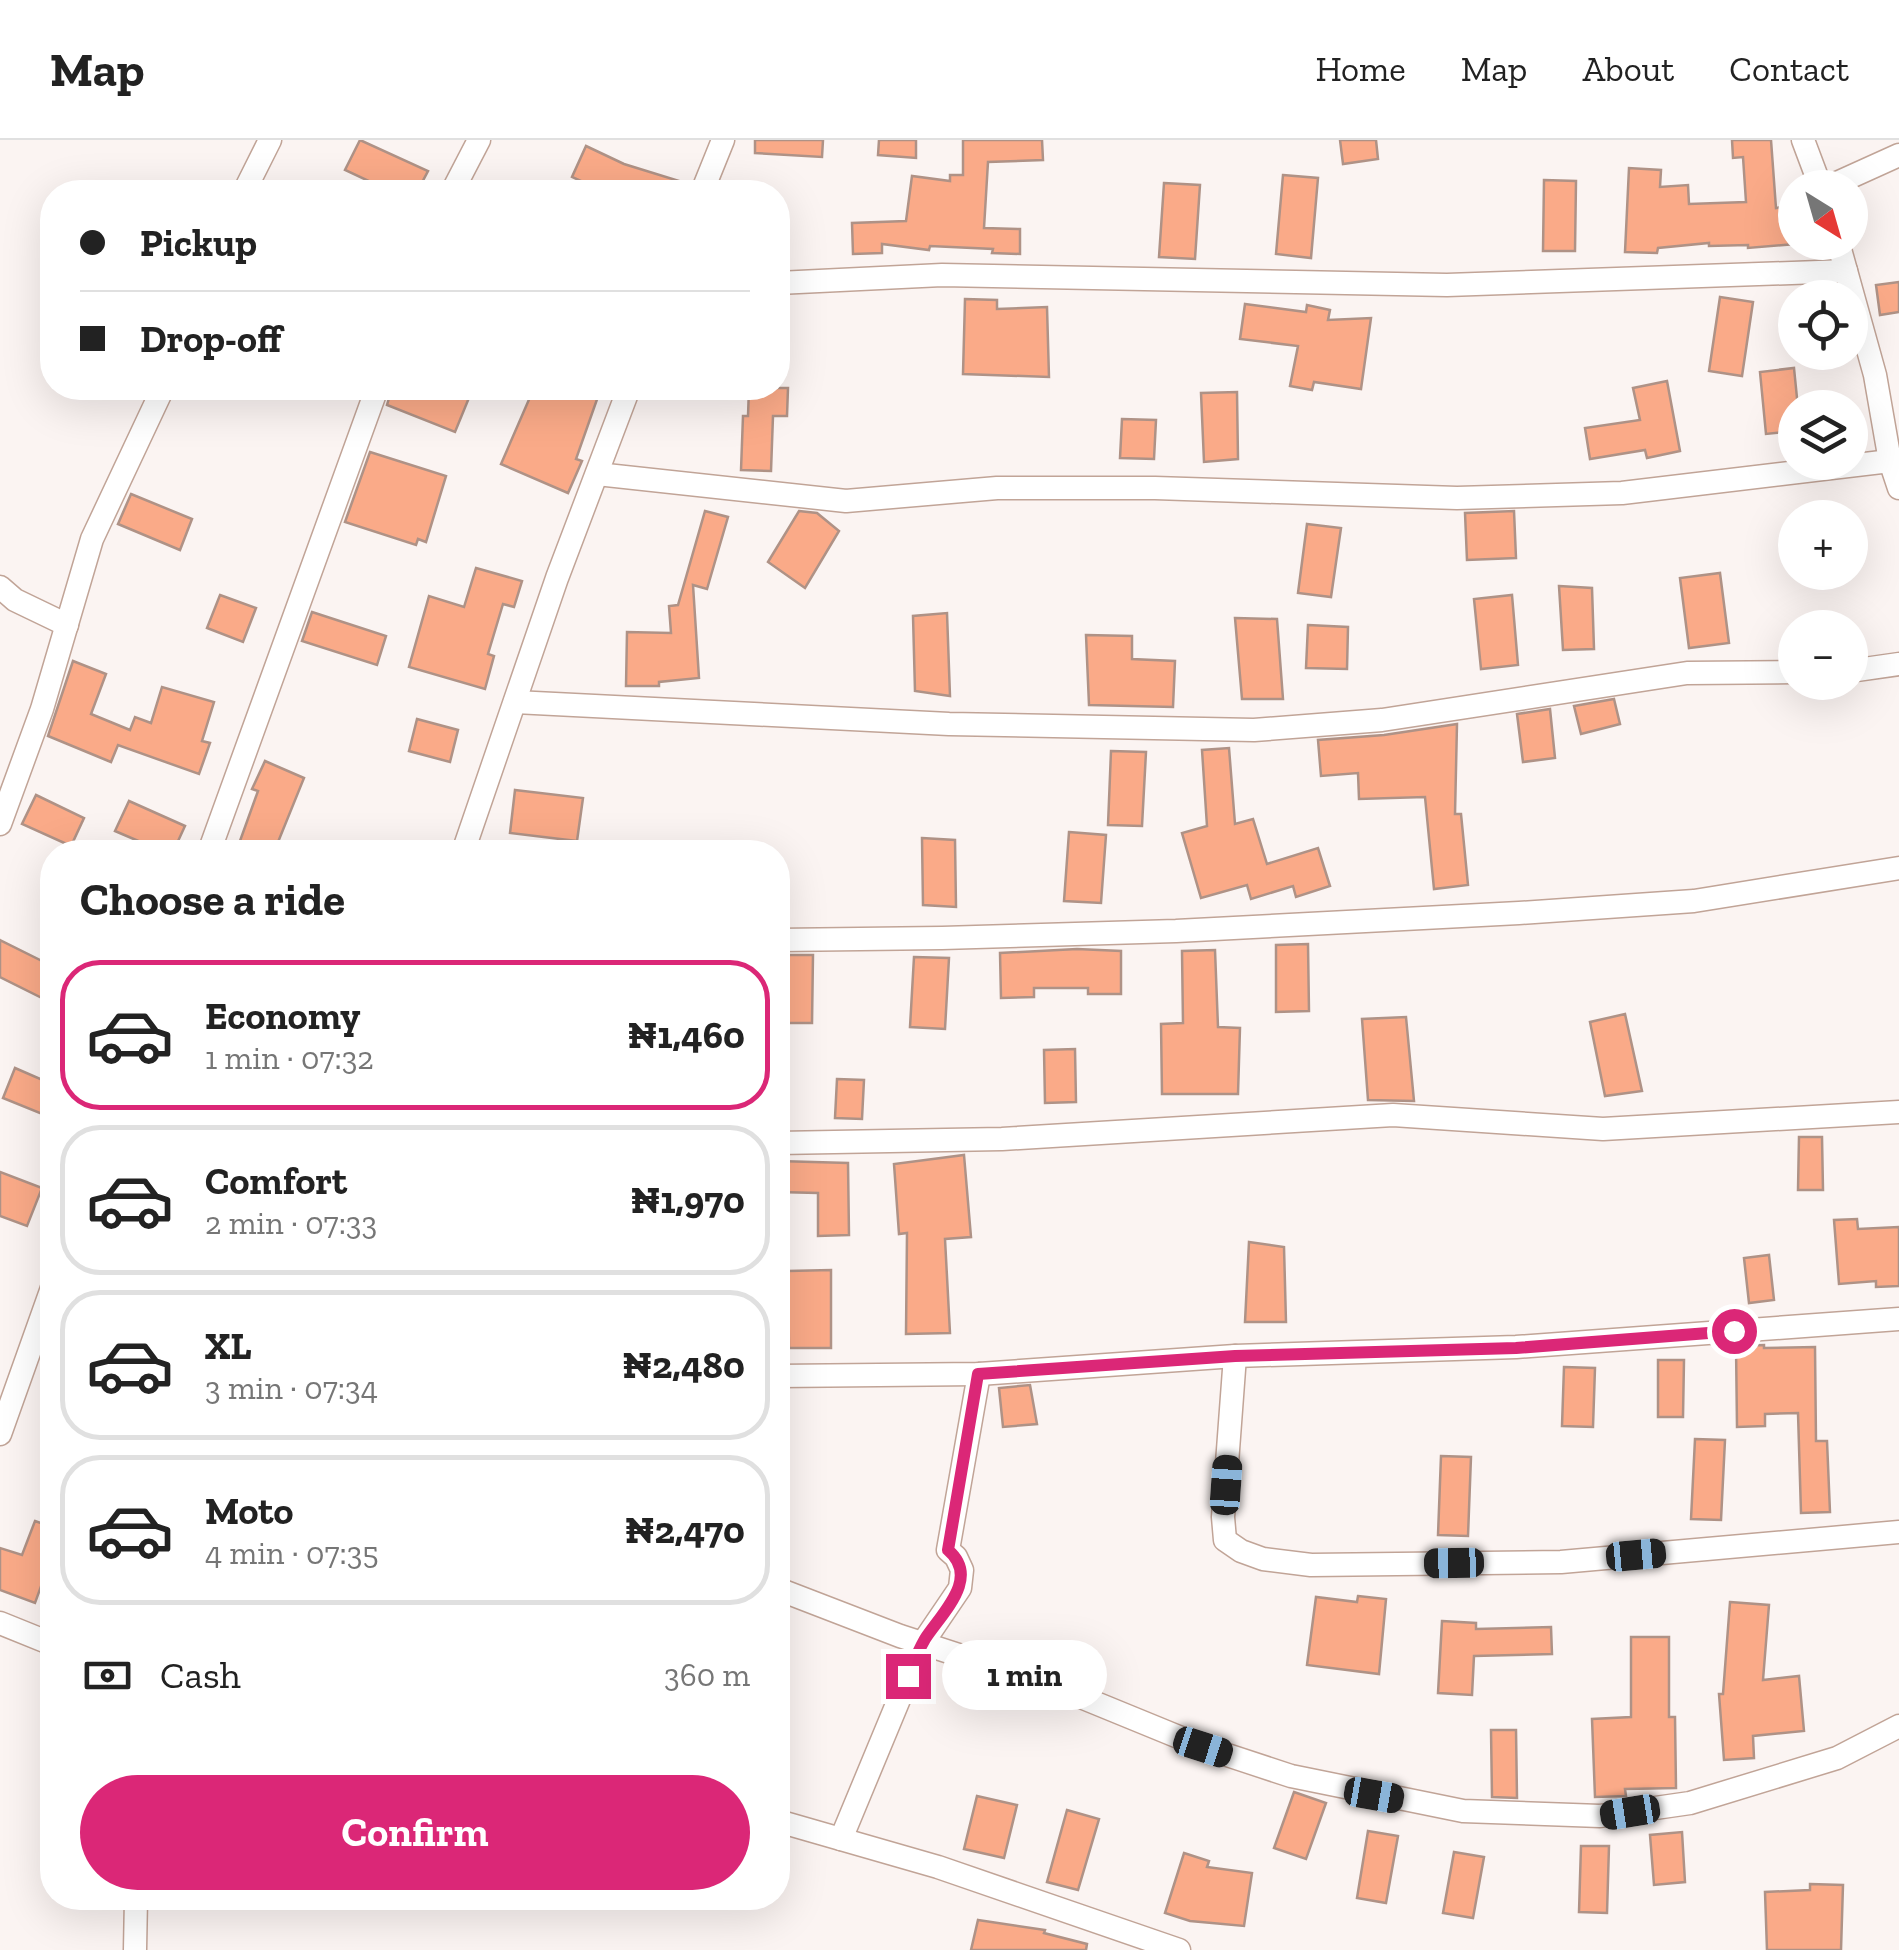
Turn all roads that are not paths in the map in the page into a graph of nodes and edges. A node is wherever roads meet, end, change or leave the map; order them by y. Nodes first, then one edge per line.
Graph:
1 (270, 140) edge
2 (479, 140) edge
3 (723, 140) edge
4 (1802, 140) edge
5 (1899, 155) edge
6 (1816, 170) edge
7 (1865, 170) edge
8 (250, 180) edge
9 (458, 180) edge
10 (707, 180) edge
11 (1843, 260) edge
12 (1846, 272) junction
13 (790, 281) edge
14 (158, 400) edge
15 (373, 400) edge
16 (625, 400) edge
17 (1890, 461) junction
18 (597, 474) junction
19 (1899, 488) edge
20 (0, 587) edge
21 (66, 625) junction
22 (1899, 664) edge
23 (1868, 669) edge
24 (1778, 672) edge
25 (515, 702) junction
26 (0, 824) edge
27 (214, 840) edge
28 (467, 840) edge
29 (1899, 868) edge
30 (790, 940) edge
31 (1899, 1112) edge
32 (790, 1144) edge
33 (1899, 1319) edge
34 (40, 1322) edge
35 (1235, 1356) junction
36 (978, 1374) junction
37 (790, 1376) edge
38 (0, 1434) edge
39 (1899, 1532) edge
40 (790, 1594) edge
41 (0, 1622) edge
42 (40, 1639) edge
43 (922, 1644) junction
44 (1899, 1726) edge
45 (790, 1824) edge
46 (841, 1839) junction
47 (136, 1910) edge
48 (136, 1950) edge
49 (1178, 1950) edge

1 - 8 street
2 - 9 street
3 - 10 street
4 - 6 street
5 - 7 street
11 - 12 street
12 - 13 street
12 - 17 street
14 - 21 street
15 - 27 street
16 - 18 street
17 - 18 street
17 - 19 street
18 - 25 street
20 - 21 street
21 - 26 street
22 - 23 street
24 - 25 street
25 - 28 street
29 - 30 street
31 - 32 street
33 - 35 street
34 - 38 street
35 - 36 street
35 - 39 street
36 - 37 street
36 - 43 street
40 - 43 street
41 - 42 street
43 - 44 street
43 - 46 street
45 - 46 street
46 - 49 street
47 - 48 street

